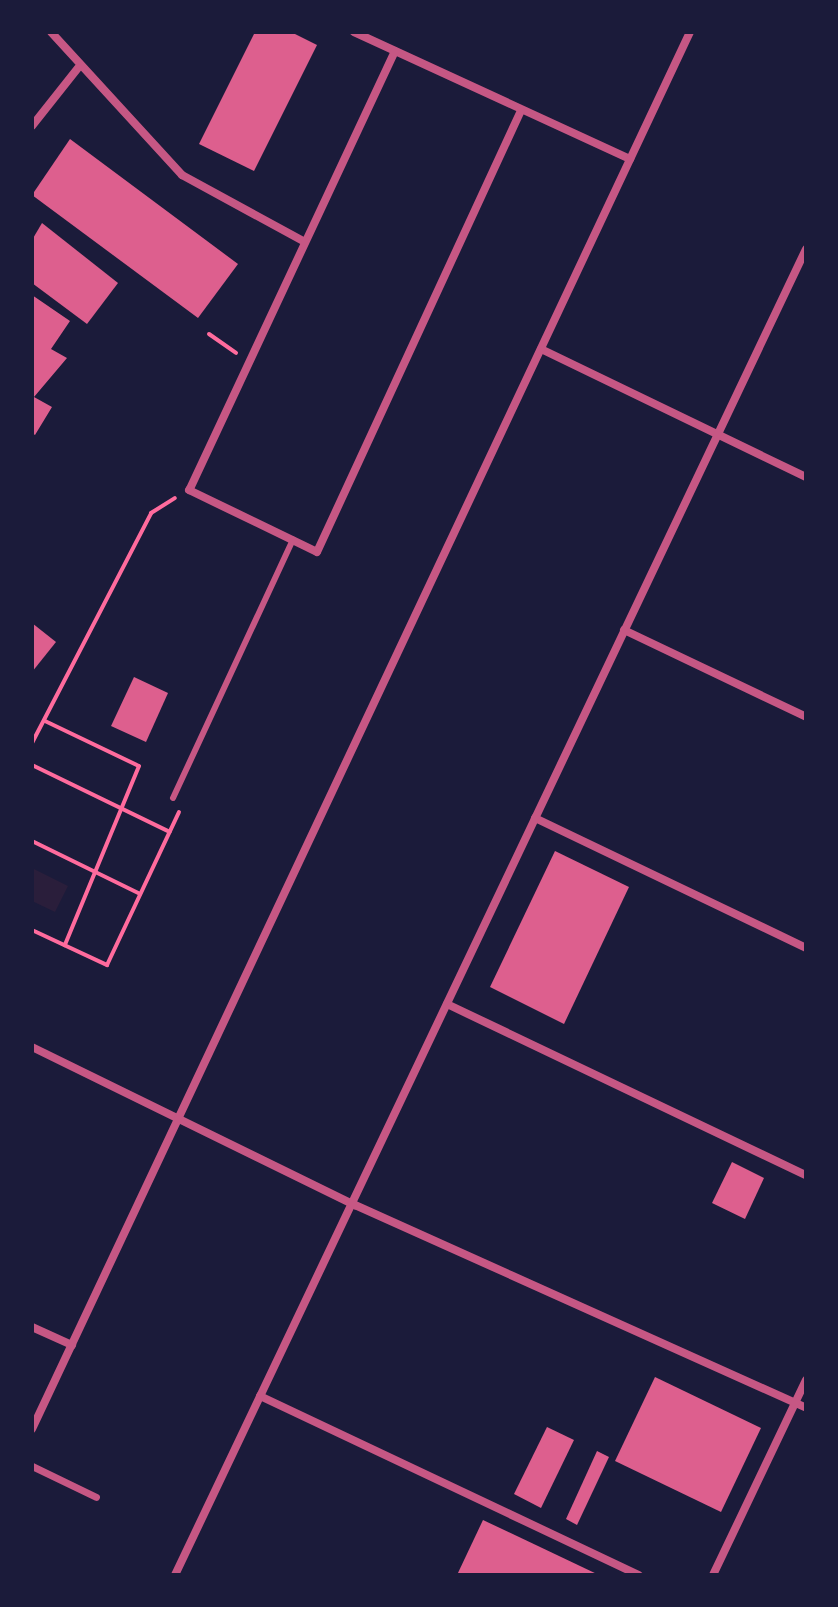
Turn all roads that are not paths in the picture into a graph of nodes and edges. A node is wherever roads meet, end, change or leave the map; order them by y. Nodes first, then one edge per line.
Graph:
1 (51, 32) edge
2 (354, 32) edge
3 (689, 32) edge
4 (395, 51) junction
5 (78, 68) junction
6 (521, 111) junction
7 (32, 126) edge
8 (630, 159) junction
9 (303, 241) junction
10 (806, 249) edge
11 (541, 349) junction
12 (718, 434) junction
13 (806, 477) edge
14 (293, 540) junction
15 (624, 630) junction
16 (806, 717) edge
17 (173, 798) dead end
18 (535, 818) junction
19 (806, 948) edge
20 (447, 1004) junction
21 (32, 1047) edge
22 (179, 1118) junction
23 (806, 1175) edge
24 (355, 1205) junction
25 (32, 1327) edge
26 (72, 1345) junction
27 (806, 1380) edge
28 (260, 1396) junction
29 (795, 1403) junction
30 (806, 1408) edge
31 (32, 1429) edge
32 (32, 1466) edge
33 (96, 1497) dead end
34 (175, 1575) edge
35 (639, 1575) edge
36 (713, 1575) edge

1 - 5 street
2 - 4 street
3 - 8 street
4 - 6 street
4 - 9 street
5 - 7 street
5 - 9 street
6 - 8 street
6 - 14 street
8 - 11 street
9 - 14 street
10 - 12 street
11 - 12 street
11 - 22 street
12 - 13 street
12 - 15 street
14 - 17 lane
15 - 16 street
15 - 18 street
18 - 19 street
18 - 20 street
20 - 23 street
20 - 24 street
21 - 22 street
22 - 24 street
22 - 26 street
24 - 28 street
24 - 29 street
25 - 26 street
26 - 31 street
27 - 29 street
28 - 34 street
28 - 35 street
29 - 30 street
29 - 36 street
32 - 33 street

